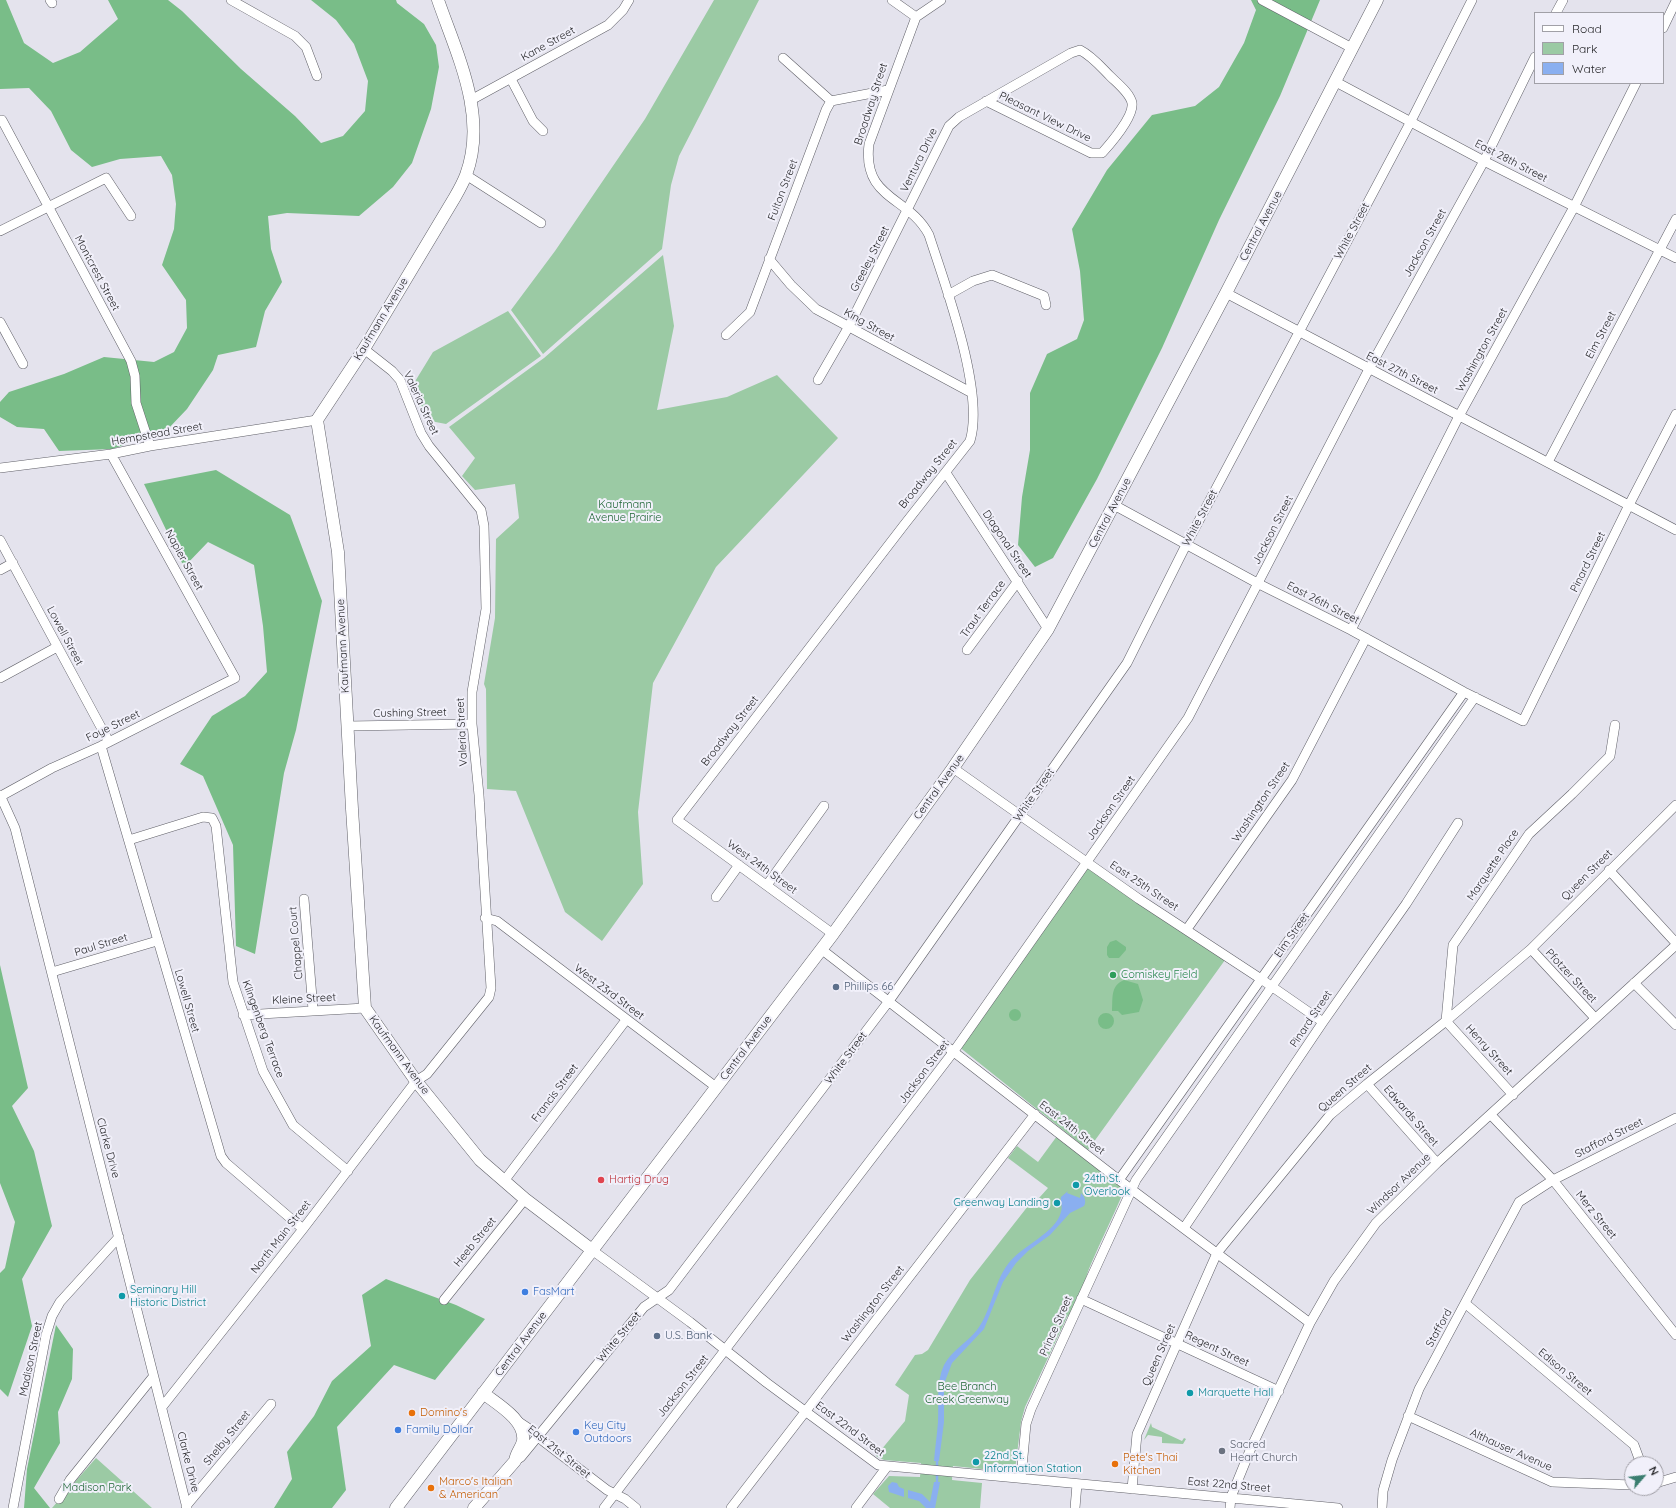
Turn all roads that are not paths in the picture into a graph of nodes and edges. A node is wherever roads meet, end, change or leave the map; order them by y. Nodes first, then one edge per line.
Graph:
1 (231, 0) edge
2 (438, 0) edge
3 (629, 0) edge
4 (892, 0) edge
5 (941, 0) edge
6 (1262, 0) edge
7 (1377, 0) edge
8 (1472, 0) edge
9 (1563, 0) edge
10 (1676, 1) edge
11 (1557, 12) edge
12 (916, 17) junction
13 (1664, 26) edge
14 (1352, 48) junction
15 (1080, 50) joint
16 (783, 58) dead end
17 (1534, 59) edge
18 (317, 76) dead end
19 (511, 79) junction
20 (1336, 82) junction
21 (1636, 84) edge
22 (888, 90) junction
23 (471, 100) junction
24 (832, 101) junction
25 (986, 101) junction
26 (1, 120) edge
27 (1410, 123) junction
28 (543, 131) dead end
29 (1484, 161) junction
30 (466, 175) junction
31 (48, 207) junction
32 (1574, 207) junction
33 (907, 211) junction
34 (131, 216) dead end
35 (1676, 219) edge
36 (542, 223) dead end
37 (0, 231) edge
38 (1659, 250) junction
39 (1676, 258) edge
40 (769, 259) junction
41 (1226, 293) junction
42 (948, 295) junction
43 (1046, 305) dead end
44 (0, 322) edge
45 (848, 328) junction
46 (1298, 332) junction
47 (726, 335) dead end
48 (364, 349) junction
49 (23, 364) dead end
50 (1369, 369) junction
51 (818, 380) dead end
52 (972, 393) junction
53 (1676, 414) edge
54 (1459, 416) junction
55 (317, 420) junction
56 (150, 446) junction
57 (111, 454) junction
58 (1548, 462) junction
59 (0, 468) edge
60 (946, 472) junction
61 (1114, 505) junction
62 (1629, 505) junction
63 (1676, 530) edge
64 (0, 540) edge
65 (1186, 545) junction
66 (12, 563) junction
67 (0, 570) edge
68 (1018, 581) junction
69 (1258, 584) junction
70 (1048, 629) junction
71 (1351, 630) junction
72 (1366, 638) junction
73 (57, 647) junction
74 (967, 650) dead end
75 (0, 678) edge
76 (235, 678) joint
77 (1464, 692) junction
78 (1475, 697) junction
79 (1523, 720) joint
80 (472, 724) junction
81 (1615, 725) dead end
82 (348, 726) junction
83 (105, 744) junction
84 (953, 768) junction
85 (0, 796) edge
86 (1676, 805) edge
87 (824, 806) dead end
88 (1020, 815) junction
89 (677, 820) joint
90 (1458, 823) dead end
91 (129, 840) junction
92 (1088, 862) junction
93 (739, 865) junction
94 (1609, 870) junction
95 (767, 885) junction
96 (716, 897) dead end
97 (304, 899) dead end
98 (485, 918) junction
99 (1187, 929) junction
100 (833, 934) junction
101 (157, 941) junction
102 (821, 949) junction
103 (1531, 949) junction
104 (1675, 949) edge
105 (52, 972) junction
106 (1261, 979) junction
107 (1634, 983) junction
108 (1271, 985) junction
109 (889, 1001) junction
110 (365, 1008) junction
111 (313, 1010) junction
112 (243, 1015) junction
113 (1595, 1018) junction
114 (626, 1020) junction
115 (1446, 1021) junction
116 (1323, 1022) junction
117 (1676, 1025) edge
118 (954, 1051) junction
119 (416, 1081) junction
120 (1367, 1084) junction
121 (716, 1087) junction
122 (1513, 1095) junction
123 (1035, 1114) junction
124 (1491, 1115) junction
125 (1676, 1118) edge
126 (1437, 1164) junction
127 (348, 1171) junction
128 (504, 1180) junction
129 (1119, 1180) junction
130 (1552, 1180) junction
131 (1131, 1188) junction
132 (525, 1199) junction
133 (1184, 1228) junction
134 (303, 1229) junction
135 (119, 1237) junction
136 (592, 1250) junction
137 (1217, 1253) junction
138 (658, 1298) junction
139 (1081, 1299) junction
140 (444, 1300) dead end
141 (1466, 1304) junction
142 (1310, 1323) junction
143 (1674, 1330) edge
144 (1177, 1344) junction
145 (726, 1351) junction
146 (152, 1377) junction
147 (1279, 1391) junction
148 (483, 1393) junction
149 (270, 1404) dead end
150 (162, 1407) junction
151 (806, 1411) junction
152 (1408, 1416) junction
153 (516, 1420) junction
154 (539, 1436) junction
155 (1638, 1456) edge
156 (515, 1461) junction
157 (886, 1468) junction
158 (1676, 1477) edge
159 (1021, 1478) junction
160 (1664, 1481) edge
161 (1077, 1484) junction
162 (1624, 1485) edge
163 (1132, 1489) junction
164 (615, 1494) junction
165 (1231, 1498) junction
166 (59, 1500) dead end
167 (187, 1507) edge
168 (13, 1508) edge
169 (396, 1508) edge
170 (474, 1508) edge
171 (604, 1508) edge
172 (636, 1508) edge
173 (731, 1508) edge
174 (856, 1508) edge
175 (1076, 1508) edge
176 (1230, 1508) edge
177 (1338, 1508) edge
178 (1382, 1508) edge

1 - 18 street
2 - 23 main road, Kaufmann Avenue
3 - 19 street, Kane Street
4 - 12 street
5 - 12 street
6 - 14 street
7 - 14 main road, Central Avenue
8 - 27 street, White Street
9 - 11 street
10 - 13 street
12 - 22 street, Broadway Street
14 - 20 main road, Central Avenue
15 - 25 street, Ventura Drive
15 - 25 street, Pleasant View Drive
16 - 24 street
17 - 29 street, Jackson Street
19 - 23 street, Kane Street
19 - 28 street
20 - 27 street, East 28th Street
20 - 41 main road, Central Avenue
21 - 32 street, Washington Street
22 - 24 street
22 - 33 street, Broadway Street
23 - 30 main road, Kaufmann Avenue
24 - 40 street, Fulton Street
25 - 33 street, Ventura Drive
26 - 31 street, Montcrest Street
27 - 29 street, East 28th Street
27 - 46 street, White Street
29 - 32 street, East 28th Street
29 - 50 street, Jackson Street
30 - 36 street
30 - 48 main road, Kaufmann Avenue
31 - 34 street
31 - 37 street
31 - 56 street, Montcrest Street
32 - 38 street, East 28th Street
32 - 54 street, Washington Street
33 - 42 street, Broadway Street
33 - 45 street, Greeley Street
35 - 38 street, Elm Street
38 - 39 street, East 28th Street
38 - 58 street, Elm Street
40 - 45 street, King Street
40 - 47 street, Fulton Street
41 - 46 street, East 27th Street
41 - 61 main road, Central Avenue
42 - 43 street
42 - 52 street, Broadway Street
44 - 49 street
45 - 51 street, Greeley Street
45 - 52 street, King Street
46 - 50 street, East 27th Street
46 - 65 street, White Street
48 - 55 main road, Kaufmann Avenue
48 - 80 street, Valeria Street
50 - 54 street, East 27th Street
50 - 69 street, Jackson Street
52 - 60 street, Broadway Street
53 - 62 street, Pinard Street
54 - 58 street, East 27th Street
54 - 71 street, Washington Street
55 - 56 street, Hempstead Street
55 - 82 main road, Kaufmann Avenue
56 - 57 street, Hempstead Street
57 - 59 street, Hempstead Street
57 - 76 street, Napier Street
58 - 62 street, East 27th Street
60 - 68 street, Diagonal Street
60 - 89 street, Broadway Street
61 - 65 street, East 26th Street
61 - 70 main road, Central Avenue
62 - 63 street, East 27th Street
62 - 79 street, Pinard Street
64 - 66 street, Lowell Street
65 - 69 street, East 26th Street
65 - 88 street, White Street
66 - 67 street
66 - 73 street, Lowell Street
68 - 70 street, Diagonal Street
68 - 74 street, Traut Terrace
69 - 71 street, East 26th Street
69 - 92 street, Jackson Street
70 - 84 main road, Central Avenue
71 - 72 street, East 26th Street
72 - 77 street, East 26th Street
72 - 99 street, Washington Street
73 - 75 street
73 - 83 street, Lowell Street
76 - 83 street, Foye Street
77 - 78 street, East 26th Street
77 - 106 street, Elm Street
78 - 79 street, East 26th Street
78 - 108 street, Elm Street
80 - 82 street, Cushing Street
80 - 98 street, Valeria Street
81 - 115 street, Marquette Place
82 - 110 main road, Kaufmann Avenue
83 - 85 street, Foye Street
83 - 91 street, Lowell Street
84 - 88 street, East 25th Street
84 - 100 main road, Central Avenue
85 - 105 street, Clarke Drive
86 - 94 street, Queen Street
87 - 95 street
88 - 92 street, East 25th Street
88 - 109 street, White Street
89 - 93 street, West 24th Street
90 - 116 street, Pinard Street
91 - 101 street, Lowell Street
91 - 112 street, Klingenberg Terrace
92 - 99 street, East 25th Street
92 - 118 street, Jackson Street
93 - 95 street, West 24th Street
93 - 96 street
94 - 103 street, Queen Street
94 - 104 street
95 - 100 street, West 24th Street
97 - 111 street, Chappel Court
98 - 114 street, West 23rd Street
98 - 119 street, Valeria Street
99 - 106 street, East 25th Street
100 - 102 main road, Central Avenue
101 - 105 street, Paul Street
101 - 134 street, Lowell Street
102 - 109 street, East 24th Street
102 - 121 main road, Central Avenue
103 - 113 street, Pfotzer Street
103 - 115 street, Queen Street
104 - 107 street, Windsor Avenue
105 - 135 street, Clarke Drive
106 - 108 street, East 25th Street
106 - 129 street, Elm Street
107 - 113 street, Windsor Avenue
107 - 117 street
108 - 116 street, East 25th Street
108 - 131 street, Elm Street
109 - 118 street, East 24th Street
109 - 138 street, White Street
110 - 111 street, Kleine Street
110 - 119 main road, Kaufmann Avenue
111 - 112 street, Kleine Street
112 - 127 street, Klingenberg Terrace
113 - 122 street, Windsor Avenue
114 - 121 street, West 23rd Street
114 - 128 street, Francis Street
115 - 120 street, Queen Street
115 - 122 street, Henry Street
116 - 133 street, Pinard Street
118 - 123 street, East 24th Street
118 - 145 street, Jackson Street
119 - 127 street, North Main Street
119 - 128 main road, Kaufmann Avenue
120 - 126 street, Edwards Street
120 - 137 street, Queen Street
121 - 136 main road, Central Avenue
122 - 124 street, Windsor Avenue
123 - 129 street, East 24th Street
123 - 151 street, Washington Street
124 - 126 street, Windsor Avenue
124 - 130 street, Merz Street
125 - 130 street, Stafford Street
126 - 142 street, Windsor Avenue
127 - 134 street, North Main Street
128 - 132 main road, Kaufmann Avenue
129 - 131 street, East 24th Street
130 - 141 street, Stafford
130 - 143 street, Merz Street
131 - 133 street, East 24th Street
131 - 139 street, Prince Street
132 - 136 main road, Kaufmann Avenue
132 - 140 street, Heeb Street
133 - 137 street, East 24th Street
134 - 150 street, North Main Street
135 - 146 street, Clarke Drive
135 - 168 street, Madison Street
136 - 138 street, East 22nd Street
136 - 148 main road, Central Avenue
137 - 142 street, East 24th Street
137 - 144 street, Queen Street
138 - 145 street, East 22nd Street
138 - 154 street, White Street
139 - 144 street, Regent Street
139 - 159 street, Prince Street
141 - 152 street, Stafford
141 - 155 street, Edison Street
142 - 147 street, Windsor Avenue
144 - 147 street, Regent Street
144 - 163 street, Queen Street
145 - 151 street, East 22nd Street
145 - 164 street, Jackson Street
146 - 150 street, Clarke Drive
146 - 166 street
147 - 165 street, Windsor Avenue
148 - 153 main road, East 21st Street
148 - 169 main road, Central Avenue
149 - 167 street, Shelby Street
150 - 167 street, Clarke Drive
151 - 157 street, East 22nd Street
151 - 173 street, Washington Street
152 - 162 street, Althauser Avenue
152 - 178 street, Stafford
153 - 154 street, East 21st Street
153 - 156 main road
154 - 156 street, White Street
154 - 164 street, East 21st Street
156 - 170 main road, White Street
157 - 159 street, East 22nd Street
157 - 174 street
158 - 160 street
159 - 161 street, East 22nd Street
161 - 163 street, East 22nd Street
161 - 175 street
163 - 165 street, East 22nd Street
164 - 171 street, Jackson Street
164 - 172 street, East 21st Street
165 - 176 street, Windsor Avenue
165 - 177 street, East 22nd Street

